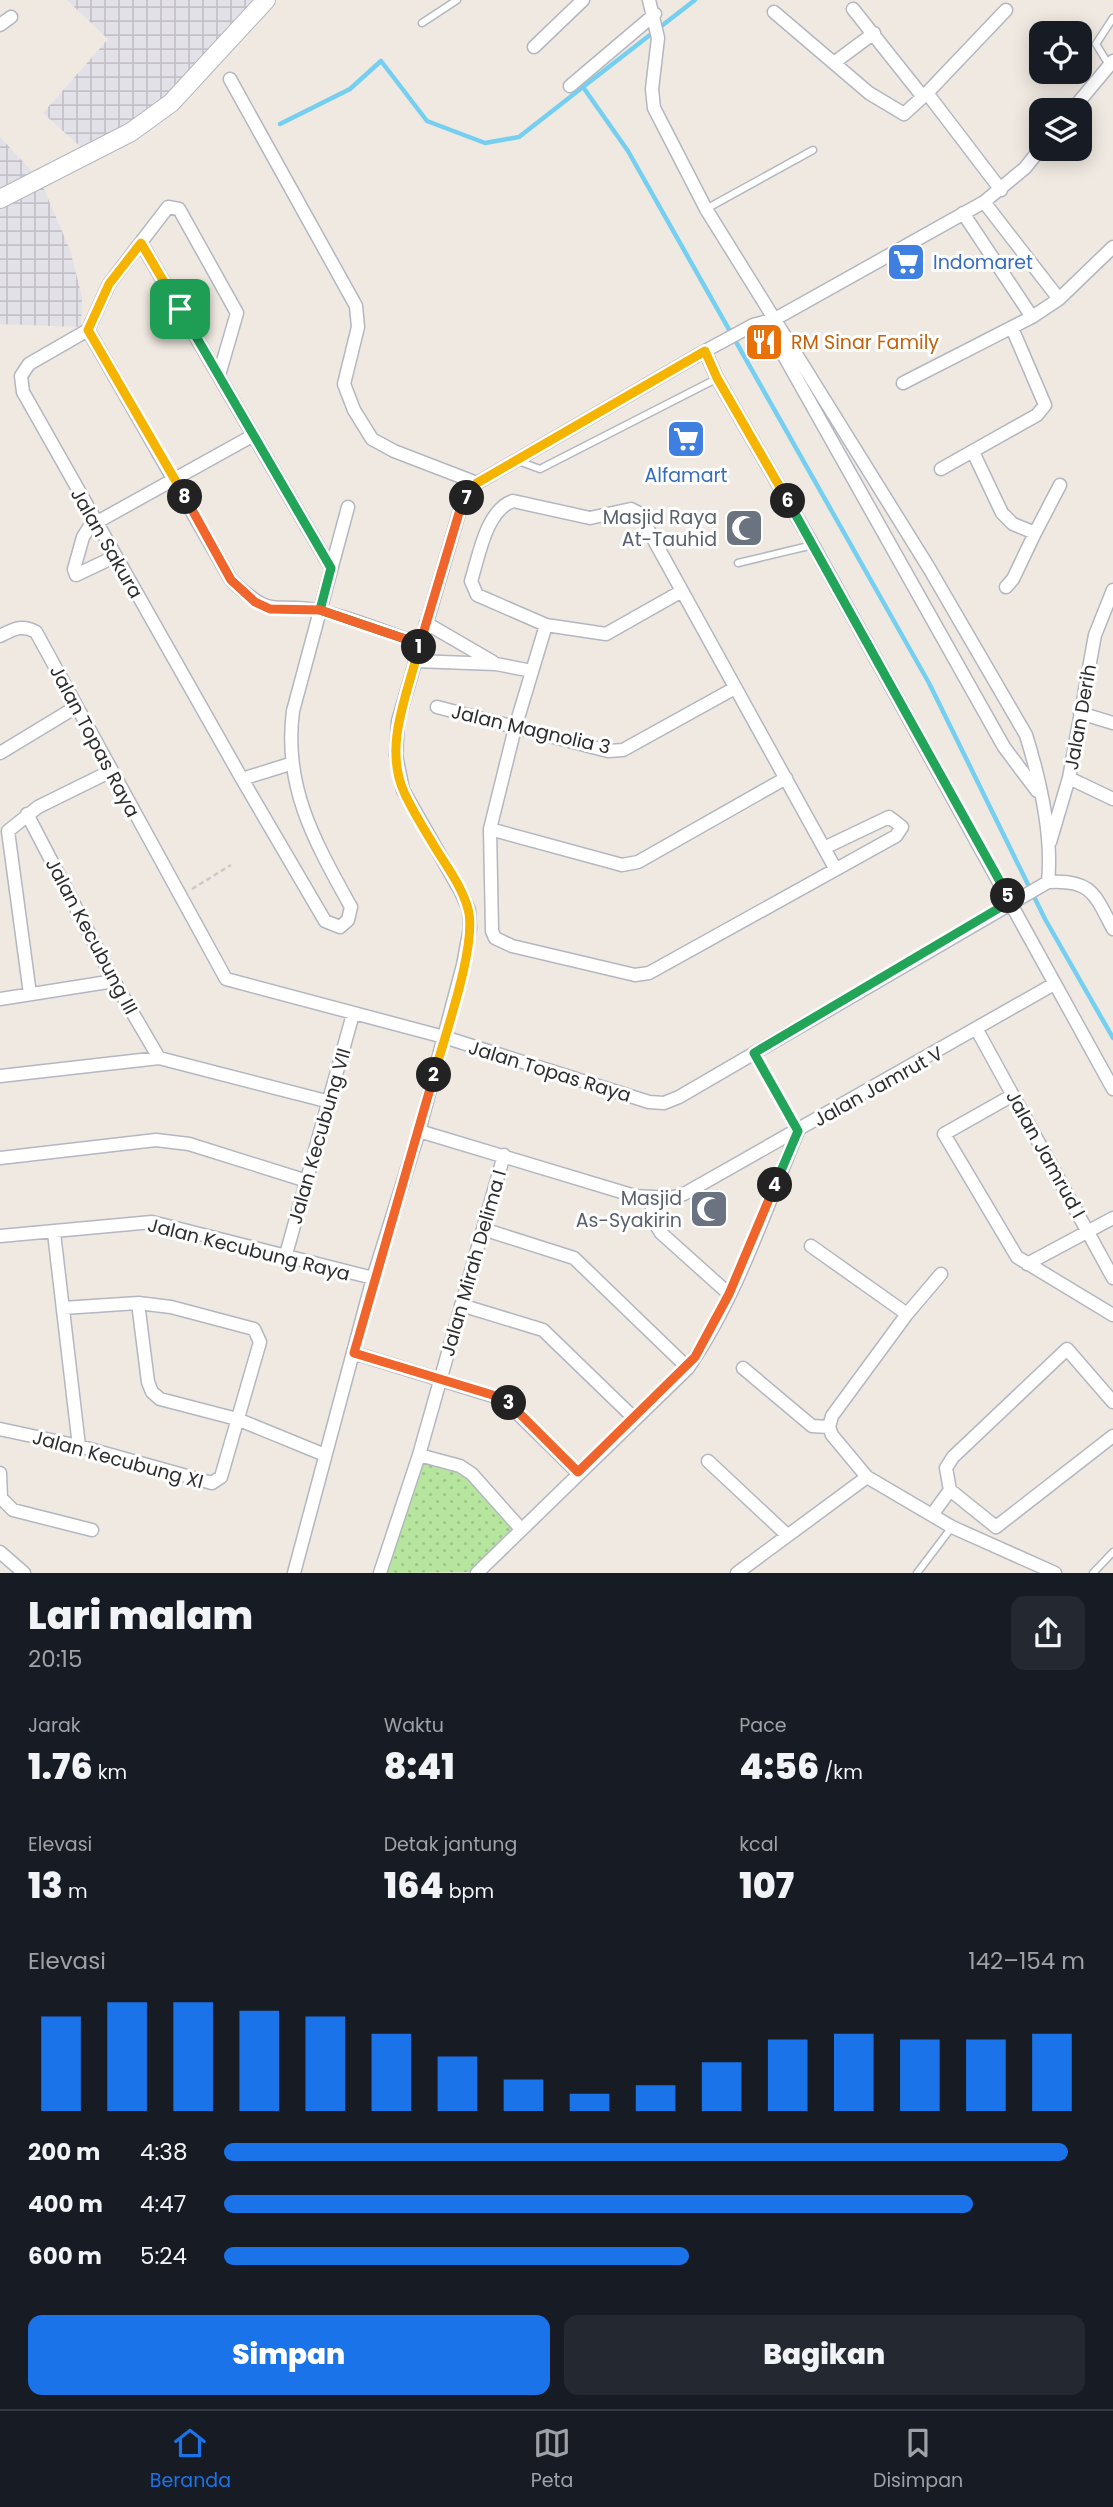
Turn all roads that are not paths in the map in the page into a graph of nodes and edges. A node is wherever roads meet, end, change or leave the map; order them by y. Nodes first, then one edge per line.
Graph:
1 (457, 0) edge
2 (583, 0) edge
3 (649, 0) edge
4 (264, 1) edge
5 (853, 9) dead end
6 (1006, 10) dead end
7 (774, 12) dead end
8 (11, 17) dead end
9 (1113, 18) edge
10 (422, 23) dead end
11 (0, 25) edge
12 (656, 26) junction
13 (874, 33) junction
14 (534, 47) dead end
15 (835, 62) junction
16 (1111, 63) edge
17 (230, 79) dead end
18 (570, 86) dead end
19 (925, 95) junction
20 (1082, 98) edge
21 (813, 150) dead end
22 (1029, 161) edge
23 (1001, 190) junction
24 (0, 200) edge
25 (984, 202) junction
26 (706, 209) junction
27 (962, 213) junction
28 (141, 243) junction
29 (1113, 247) edge
30 (1059, 299) junction
31 (1032, 317) junction
32 (764, 322) junction
33 (1012, 328) junction
34 (88, 330) junction
35 (710, 348) junction
36 (219, 375) junction
37 (717, 378) junction
38 (903, 383) dead end
39 (253, 436) junction
40 (974, 452) junction
41 (518, 461) junction
42 (941, 469) dead end
43 (174, 478) junction
44 (477, 483) junction
45 (1060, 485) dead end
46 (348, 507) dead end
47 (95, 523) junction
48 (1035, 533) junction
49 (813, 545) junction
50 (114, 557) junction
51 (738, 563) dead end
52 (331, 568) junction
53 (1006, 587) dead end
54 (1113, 590) edge
55 (682, 592) junction
56 (320, 610) junction
57 (426, 623) junction
58 (546, 625) junction
59 (0, 636) edge
60 (420, 644) junction
61 (415, 661) junction
62 (496, 664) junction
63 (532, 671) junction
64 (736, 688) junction
65 (76, 707) junction
66 (437, 707) dead end
67 (1080, 713) junction
68 (1113, 723) edge
69 (515, 728) junction
70 (0, 753) edge
71 (290, 764) junction
72 (111, 771) junction
73 (786, 778) junction
74 (1069, 778) junction
75 (242, 779) junction
76 (1040, 794) junction
77 (1113, 799) edge
78 (27, 814) junction
79 (490, 829) junction
80 (1049, 845) junction
81 (824, 848) junction
82 (835, 868) junction
83 (1045, 884) junction
84 (1016, 898) junction
85 (1113, 929) edge
86 (114, 981) junction
87 (1054, 984) junction
88 (30, 994) junction
89 (0, 999) edge
90 (353, 1014) junction
91 (977, 1030) junction
92 (444, 1037) junction
93 (159, 1058) junction
94 (0, 1076) edge
95 (1113, 1089) edge
96 (1013, 1095) junction
97 (330, 1102) junction
98 (419, 1131) junction
99 (798, 1131) junction
100 (504, 1155) junction
101 (0, 1158) edge
102 (307, 1181) junction
103 (651, 1199) junction
104 (1113, 1217) edge
105 (482, 1230) junction
106 (1087, 1230) junction
107 (54, 1233) junction
108 (0, 1236) edge
109 (811, 1246) dead end
110 (285, 1258) junction
111 (1027, 1264) junction
112 (942, 1274) dead end
113 (1113, 1278) edge
114 (373, 1279) junction
115 (729, 1294) junction
116 (138, 1303) junction
117 (461, 1305) junction
118 (63, 1308) junction
119 (907, 1314) junction
120 (1113, 1315) edge
121 (354, 1353) junction
122 (688, 1368) junction
123 (743, 1368) dead end
124 (440, 1378) junction
125 (1113, 1402) edge
126 (237, 1419) junction
127 (635, 1419) junction
128 (829, 1427) junction
129 (0, 1429) edge
130 (1113, 1436) edge
131 (79, 1447) junction
132 (325, 1455) junction
133 (419, 1455) junction
134 (708, 1461) dead end
135 (578, 1472) junction
136 (0, 1474) edge
137 (867, 1477) junction
138 (950, 1490) junction
139 (932, 1515) junction
140 (952, 1527) junction
141 (521, 1529) junction
142 (92, 1530) dead end
143 (786, 1534) junction
144 (0, 1552) edge
145 (1113, 1552) edge
146 (24, 1573) edge
147 (294, 1573) edge
148 (380, 1573) edge
149 (477, 1573) edge
150 (737, 1573) edge
151 (917, 1573) edge
152 (1055, 1573) edge
153 (1093, 1573) edge

1 - 10 lane
2 - 14 street
3 - 12 street
4 - 24 main road
5 - 13 street
6 - 19 street
7 - 15 street
8 - 11 street
9 - 16 lane
12 - 18 street
12 - 26 street
13 - 15 street
13 - 19 street
15 - 19 street
16 - 20 street
17 - 44 street
19 - 23 street
21 - 26 lane
22 - 23 street
23 - 25 street
25 - 27 street
25 - 30 street
26 - 32 street
27 - 31 street
27 - 32 street
28 - 34 street
28 - 36 street
28 - 36 street
29 - 30 street
30 - 31 street
31 - 33 street
32 - 35 street
32 - 76 street
32 - 76 street
33 - 38 street
33 - 40 street
34 - 43 street
34 - 47 street, Jalan Sakura
35 - 37 street
35 - 41 street
36 - 39 street
37 - 41 lane
37 - 49 street
39 - 43 street
39 - 52 street
40 - 42 street
40 - 48 street
41 - 44 street
43 - 47 street
43 - 56 street
44 - 57 street
45 - 48 street
46 - 52 street
47 - 50 street, Jalan Sakura
47 - 50 street
48 - 53 street
49 - 51 lane
49 - 84 street
50 - 75 street, Jalan Sakura
52 - 56 street
54 - 67 street, Jalan Derih
55 - 58 street
55 - 58 street
55 - 64 street
56 - 60 street
56 - 71 street
57 - 60 street
57 - 62 street
58 - 63 street
59 - 65 street, Jalan Topas Raya
60 - 61 street
61 - 62 street
61 - 92 street
62 - 63 street
63 - 69 street
64 - 69 street, Jalan Magnolia 3
64 - 73 street
65 - 70 street
65 - 72 street, Jalan Topas Raya
66 - 69 street, Jalan Magnolia 3
67 - 68 street
67 - 74 street, Jalan Derih
69 - 79 street
71 - 75 street
71 - 75 street, Jalan Sakura
72 - 78 street
72 - 90 street, Jalan Topas Raya
73 - 79 street
73 - 81 street
74 - 77 street
74 - 80 street, Jalan Derih
76 - 80 street
78 - 86 street, Jalan Kecubung III
78 - 88 street
79 - 82 street
80 - 83 street
81 - 82 street
81 - 82 street
83 - 84 street, Jalan Topas Raya
83 - 85 street
84 - 87 street
84 - 92 street, Jalan Topas Raya
86 - 88 street
86 - 93 street, Jalan Kecubung III
87 - 91 street, Jalan Jamrut V
87 - 95 street
88 - 89 street
90 - 92 street, Jalan Topas Raya
90 - 97 street, Jalan Kecubung VII
91 - 96 street, Jalan Jamrud I
91 - 99 street, Jalan Jamrut V
92 - 98 street
93 - 94 street
93 - 97 street
96 - 106 street, Jalan Jamrud I
96 - 111 street
97 - 102 street, Jalan Kecubung VII
98 - 100 street, Jalan Jamrut V
98 - 114 street
99 - 103 street, Jalan Jamrut V
99 - 115 street
100 - 103 street, Jalan Jamrut V
100 - 105 street, Jalan Mirah Delima I
101 - 102 street
102 - 110 street, Jalan Kecubung VII
103 - 115 street
104 - 106 street
105 - 117 street, Jalan Mirah Delima I
105 - 122 street
106 - 111 street
106 - 113 street, Jalan Jamrud I
107 - 108 street, Jalan Kecubung Raya
107 - 110 street, Jalan Kecubung Raya
107 - 118 street
109 - 119 street
110 - 114 street, Jalan Kecubung Raya
111 - 120 street
112 - 119 street
114 - 121 street
115 - 122 street
116 - 118 street, Jalan Kecubung XI
116 - 126 street
116 - 126 street, Jalan Kecubung XI
117 - 124 street, Jalan Mirah Delima I
117 - 127 street
118 - 131 street
119 - 128 street
121 - 124 street
121 - 132 street
122 - 127 street
123 - 128 street
124 - 133 street, Jalan Mirah Delima I
124 - 135 street
125 - 138 street
126 - 131 street, Jalan Kecubung XI
126 - 132 street
127 - 135 street
128 - 137 street
129 - 131 street, Jalan Kecubung XI
130 - 138 street
132 - 147 street
133 - 141 street
133 - 148 street, Jalan Mirah Delima I
134 - 143 street
135 - 141 street
136 - 142 street
137 - 139 street
137 - 143 street
138 - 139 street
139 - 140 street
140 - 151 lane
140 - 152 street
141 - 149 street
143 - 150 street
144 - 146 street
145 - 153 lane

